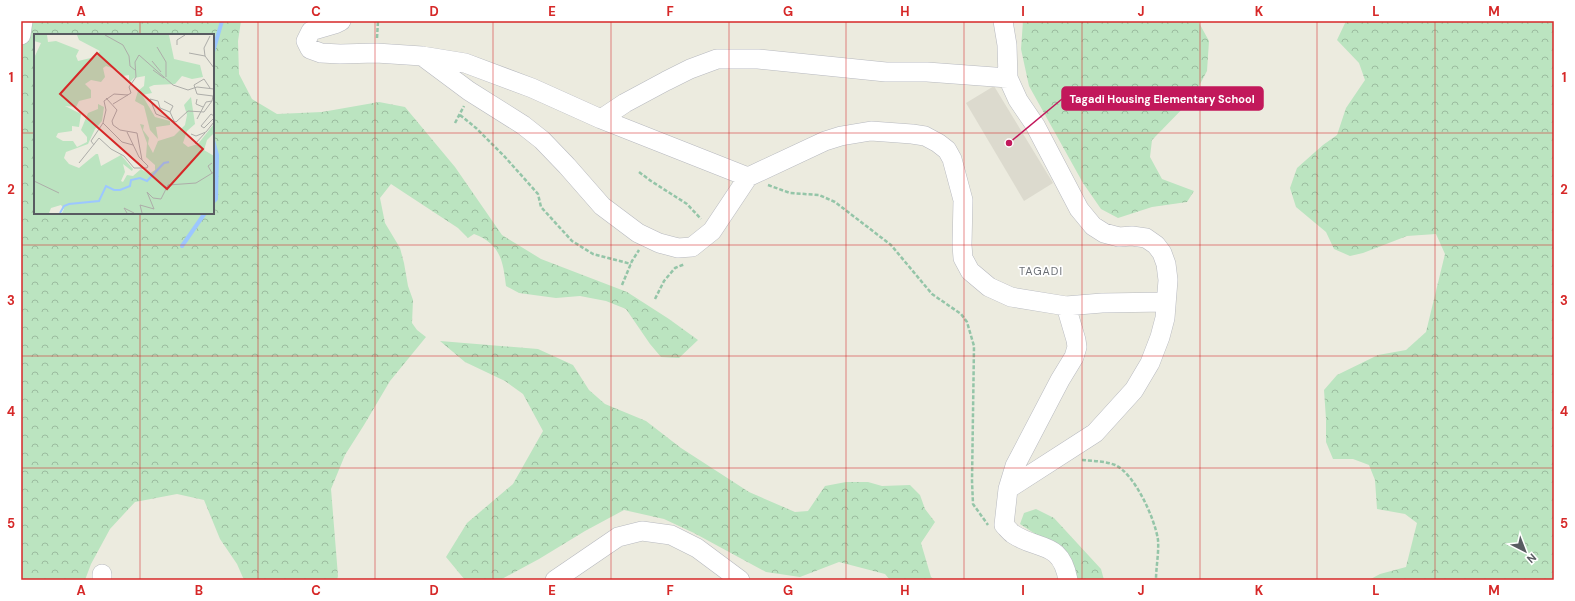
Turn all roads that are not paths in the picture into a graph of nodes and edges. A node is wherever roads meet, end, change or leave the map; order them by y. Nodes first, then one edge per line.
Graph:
1 (23, 21) edge
2 (341, 21) edge
3 (1003, 21) edge
4 (21, 35) edge
5 (422, 56) junction
6 (1008, 78) junction
7 (601, 118) junction
8 (748, 178) junction
9 (1166, 302) junction
10 (1066, 306) junction
11 (1008, 489) junction
12 (555, 580) edge
13 (740, 580) edge
14 (1068, 580) edge

1 - 4 street
2 - 5 street
3 - 6 street
5 - 7 street
5 - 8 street
6 - 7 street
6 - 9 street
7 - 8 street
8 - 10 street
9 - 10 street
9 - 11 street
10 - 11 street
11 - 14 street
12 - 13 street

